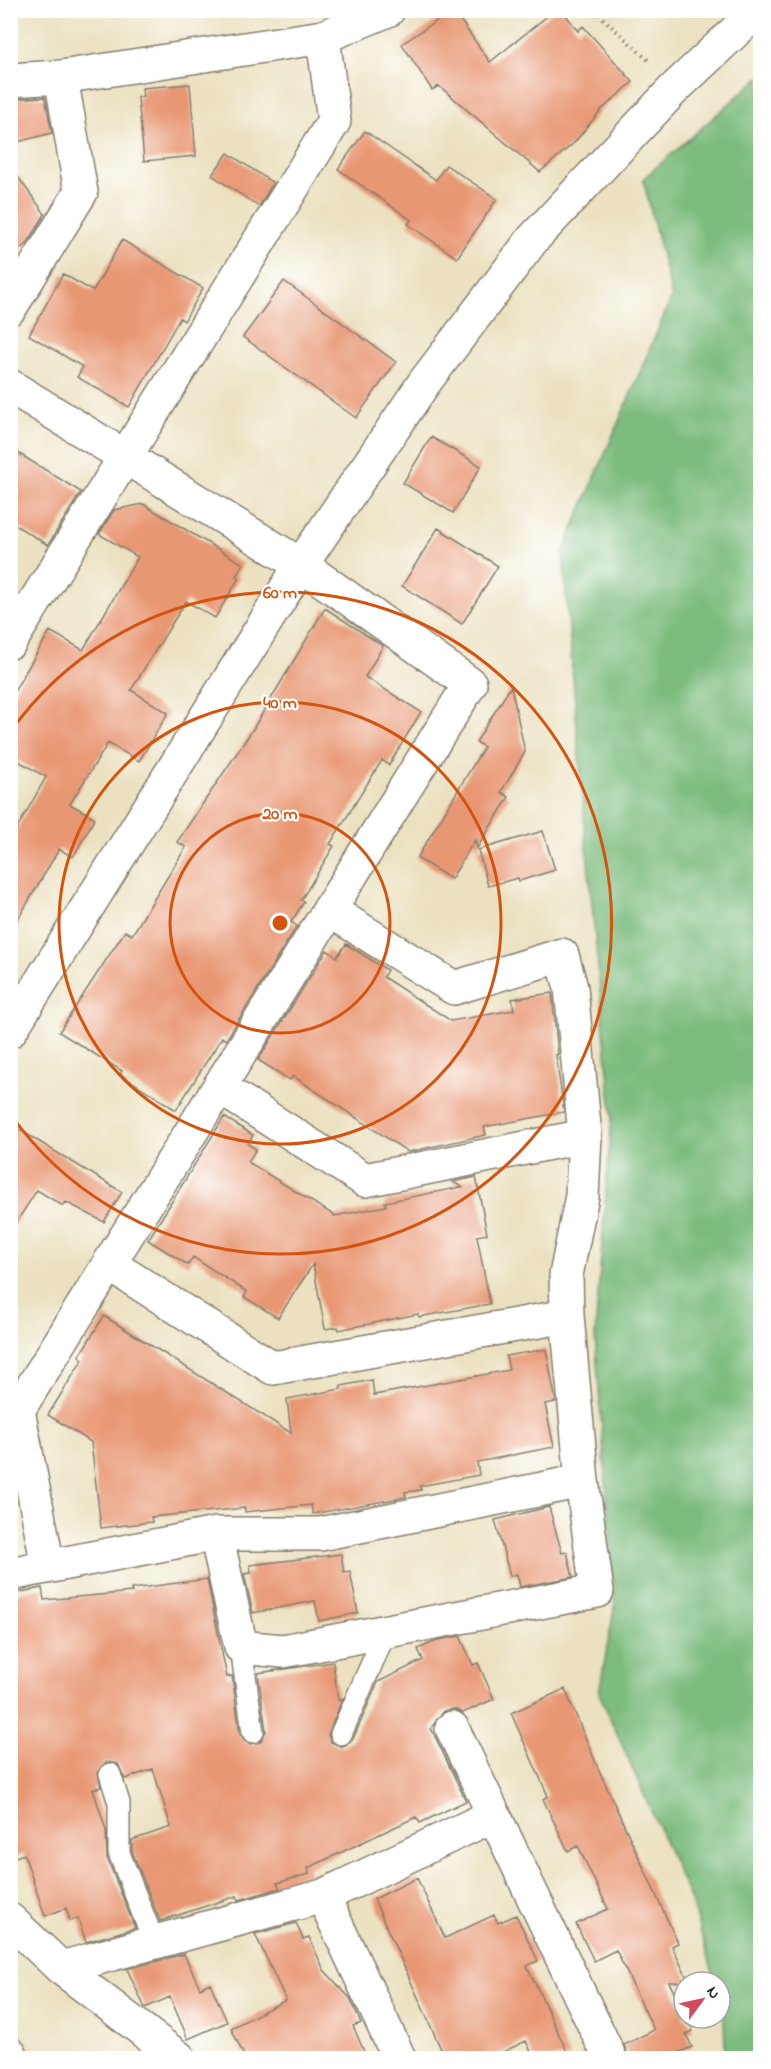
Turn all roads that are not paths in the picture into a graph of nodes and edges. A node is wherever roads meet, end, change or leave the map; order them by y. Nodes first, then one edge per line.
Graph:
1 (388, 10) edge
2 (759, 10) edge
3 (323, 37) junction
4 (61, 77) junction
5 (10, 80) edge
6 (10, 308) edge
7 (10, 386) edge
8 (127, 457) junction
9 (301, 565) junction
10 (21, 602) edge
11 (10, 642) edge
12 (329, 910) junction
13 (10, 1030) edge
14 (219, 1087) junction
15 (585, 1136) junction
16 (109, 1264) junction
17 (567, 1316) junction
18 (582, 1481) junction
19 (216, 1534) junction
20 (48, 1566) junction
21 (10, 1574) edge
22 (386, 1631) junction
23 (241, 1647) junction
24 (452, 1728) dead end
25 (253, 1732) dead end
26 (341, 1734) dead end
27 (110, 1773) dead end
28 (494, 1815) junction
29 (323, 1896) junction
30 (10, 1920) edge
31 (154, 1942) junction
32 (61, 1968) junction
33 (10, 2054) edge
34 (12, 2058) edge
35 (179, 2058) edge
36 (399, 2058) edge
37 (610, 2058) edge

1 - 3 street
2 - 9 street
3 - 4 street
3 - 8 street
4 - 5 street
4 - 6 street
7 - 8 street
8 - 9 street
8 - 10 street
9 - 12 street
9 - 13 street
10 - 11 street
12 - 14 street
12 - 15 street
14 - 15 street
14 - 16 street
15 - 17 street
16 - 17 street
16 - 20 street
17 - 18 street
18 - 19 street
18 - 22 street
19 - 20 street
19 - 23 street
20 - 21 street
22 - 23 street
22 - 26 lane
23 - 25 lane
24 - 28 street
27 - 31 lane
28 - 29 street
28 - 37 street
29 - 31 street
29 - 36 street
30 - 32 street
31 - 32 street
32 - 35 street
33 - 34 street

